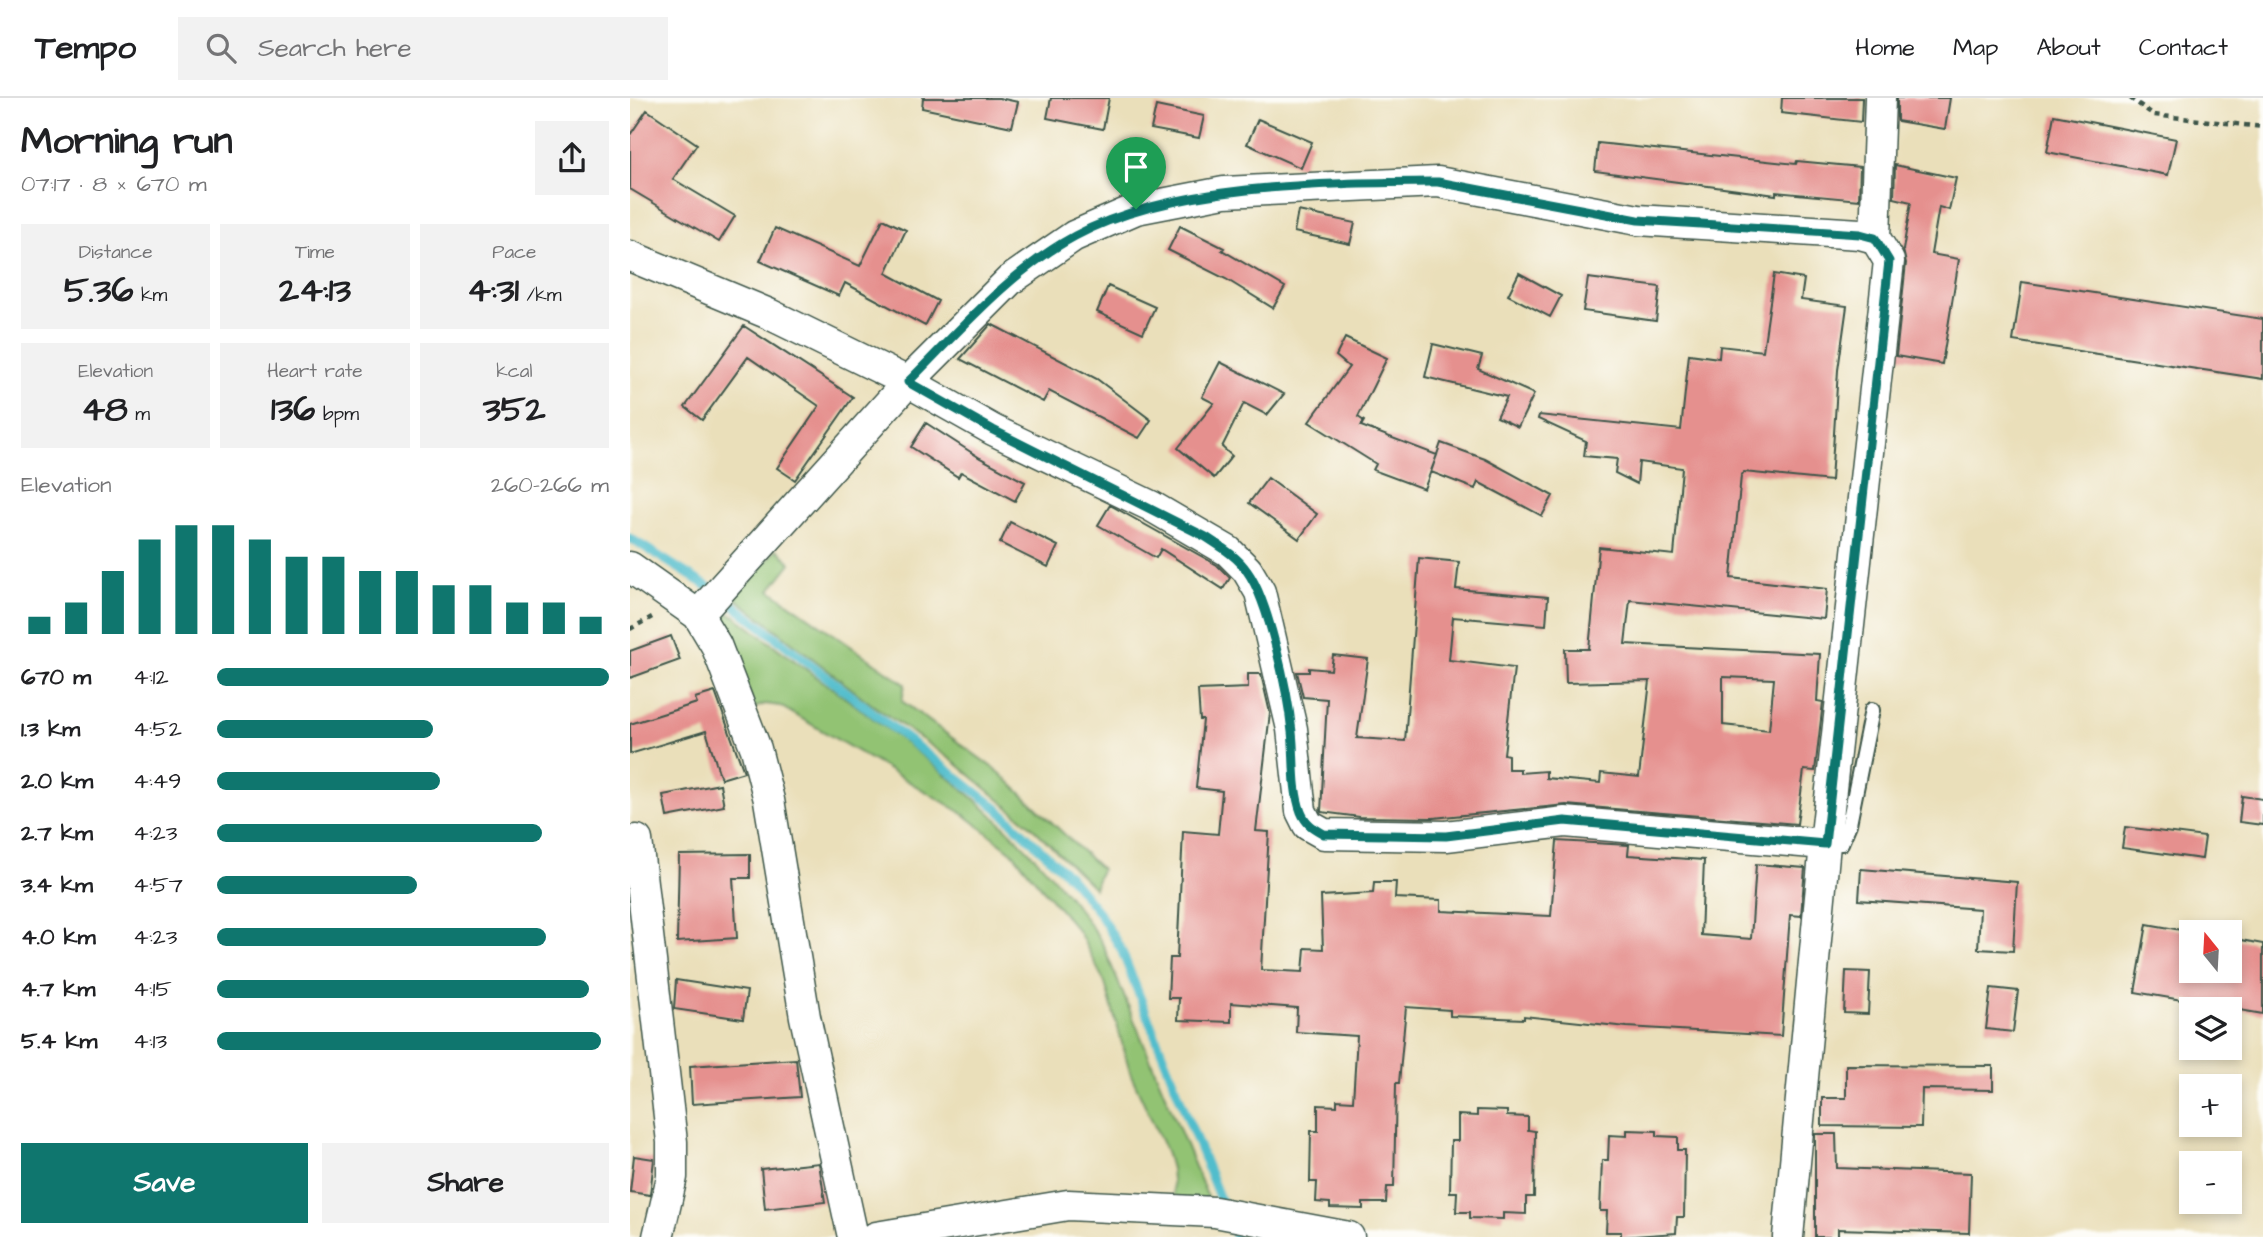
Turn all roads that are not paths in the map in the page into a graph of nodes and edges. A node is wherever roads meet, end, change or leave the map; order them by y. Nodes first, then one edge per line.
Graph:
1 (1880, 98) edge
2 (1875, 238) junction
3 (630, 256) edge
4 (908, 382) junction
5 (630, 567) edge
6 (698, 615) junction
7 (1872, 710) dead end
8 (637, 840) dead end
9 (1825, 844) junction
10 (658, 1237) edge
11 (853, 1237) edge
12 (876, 1237) edge
13 (1349, 1237) edge
14 (1788, 1237) edge

1 - 2 street
2 - 4 street
2 - 9 street
3 - 4 street
4 - 6 street
4 - 9 street
5 - 6 street
6 - 11 street
7 - 9 lane
8 - 10 street
9 - 14 street
12 - 13 street

